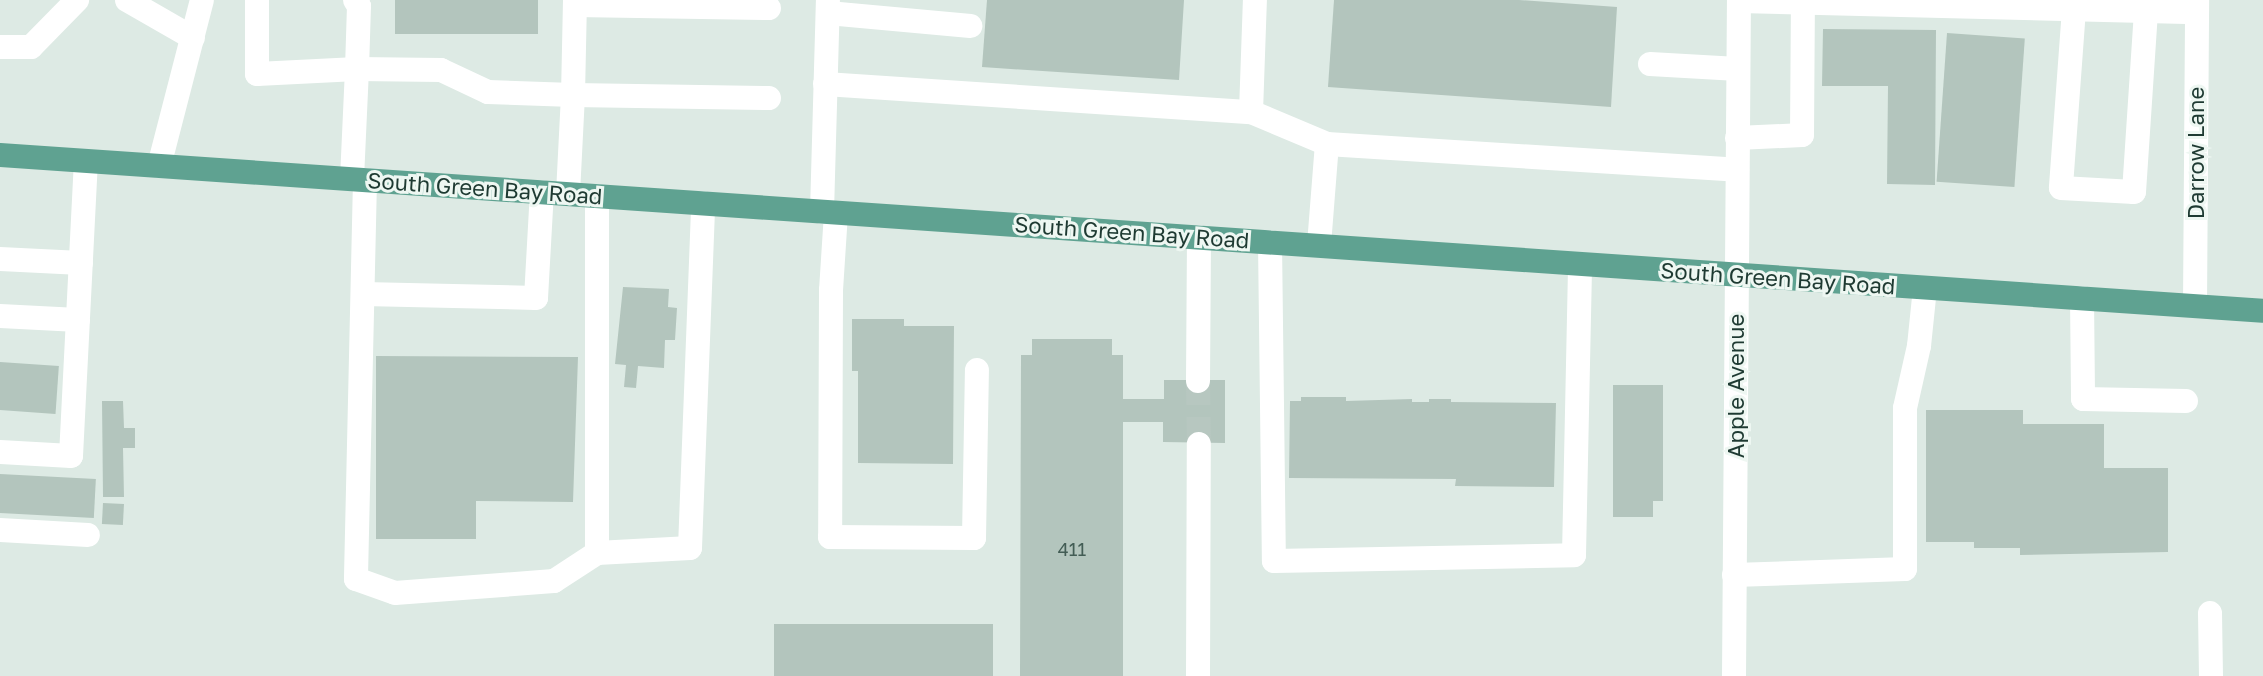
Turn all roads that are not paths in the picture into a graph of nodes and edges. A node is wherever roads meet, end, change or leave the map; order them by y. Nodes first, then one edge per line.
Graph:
1 (77, 0) edge
2 (127, 0) edge
3 (202, 0) edge
4 (257, 0) edge
5 (355, 0) edge
6 (1255, 0) edge
7 (1739, 0) edge
8 (575, 2) edge
9 (1803, 3) junction
10 (2197, 6) edge
11 (828, 7) edge
12 (769, 8) dead end
13 (2074, 9) junction
14 (2146, 11) junction
15 (970, 26) dead end
16 (193, 38) junction
17 (0, 47) edge
18 (1650, 64) dead end
19 (357, 69) junction
20 (1738, 69) junction
21 (825, 84) junction
22 (573, 95) junction
23 (769, 98) dead end
24 (1251, 112) junction
25 (1737, 138) junction
26 (1327, 144) junction
27 (0, 155) edge
28 (86, 161) junction
29 (159, 166) junction
30 (1737, 170) junction
31 (358, 179) junction
32 (542, 192) junction
33 (568, 194) junction
34 (597, 196) junction
35 (703, 203) junction
36 (829, 212) junction
37 (1199, 237) junction
38 (1270, 242) junction
39 (1319, 245) junction
40 (0, 259) edge
41 (81, 263) junction
42 (1580, 264) junction
43 (1737, 275) junction
44 (1925, 288) junction
45 (363, 294) junction
46 (2082, 298) junction
47 (2195, 306) junction
48 (2263, 311) edge
49 (0, 316) edge
50 (78, 320) junction
51 (977, 370) dead end
52 (1198, 381) tunnel mouth
53 (2186, 401) dead end
54 (1199, 444) tunnel mouth
55 (0, 452) edge
56 (0, 530) edge
57 (88, 535) dead end
58 (597, 553) junction
59 (1734, 575) junction
60 (2210, 613) dead end
61 (1198, 676) edge
62 (1734, 676) edge
63 (2211, 676) edge

1 - 17 street
2 - 16 street
3 - 16 street
4 - 19 street
5 - 19 street
6 - 24 street
7 - 9 street
7 - 20 street, Apple Avenue
8 - 12 street
8 - 22 street
9 - 13 street
9 - 25 street
10 - 14 street
10 - 47 street, Darrow Lane
11 - 15 street
11 - 21 street
13 - 14 street
13 - 14 street
16 - 29 street
18 - 20 street
19 - 22 street
19 - 31 street
20 - 25 street, Apple Avenue
21 - 24 street
21 - 36 street
22 - 23 street
22 - 33 street
24 - 26 street
25 - 30 street, Apple Avenue
26 - 30 street
26 - 39 street
27 - 28 main road, South Green Bay Road
28 - 29 main road, South Green Bay Road
28 - 41 street
29 - 31 main road, South Green Bay Road
30 - 43 street, Apple Avenue
31 - 32 main road, South Green Bay Road
31 - 45 street
32 - 33 main road, South Green Bay Road
32 - 45 street
33 - 34 main road, South Green Bay Road
34 - 35 main road, South Green Bay Road
34 - 58 street
35 - 36 main road, South Green Bay Road
35 - 58 street
36 - 37 main road, South Green Bay Road
36 - 51 street
37 - 38 main road, South Green Bay Road
37 - 52 street
38 - 39 main road, South Green Bay Road
38 - 42 street
39 - 42 main road, South Green Bay Road
40 - 41 street
41 - 50 street
42 - 43 main road, South Green Bay Road
43 - 44 main road, South Green Bay Road
43 - 59 street, Apple Avenue
44 - 46 main road, South Green Bay Road
44 - 59 street
45 - 58 street
46 - 47 main road, South Green Bay Road
46 - 53 street
47 - 48 main road, South Green Bay Road
49 - 50 street
50 - 55 street
54 - 61 street
56 - 57 street
59 - 62 street, Apple Avenue
60 - 63 street

